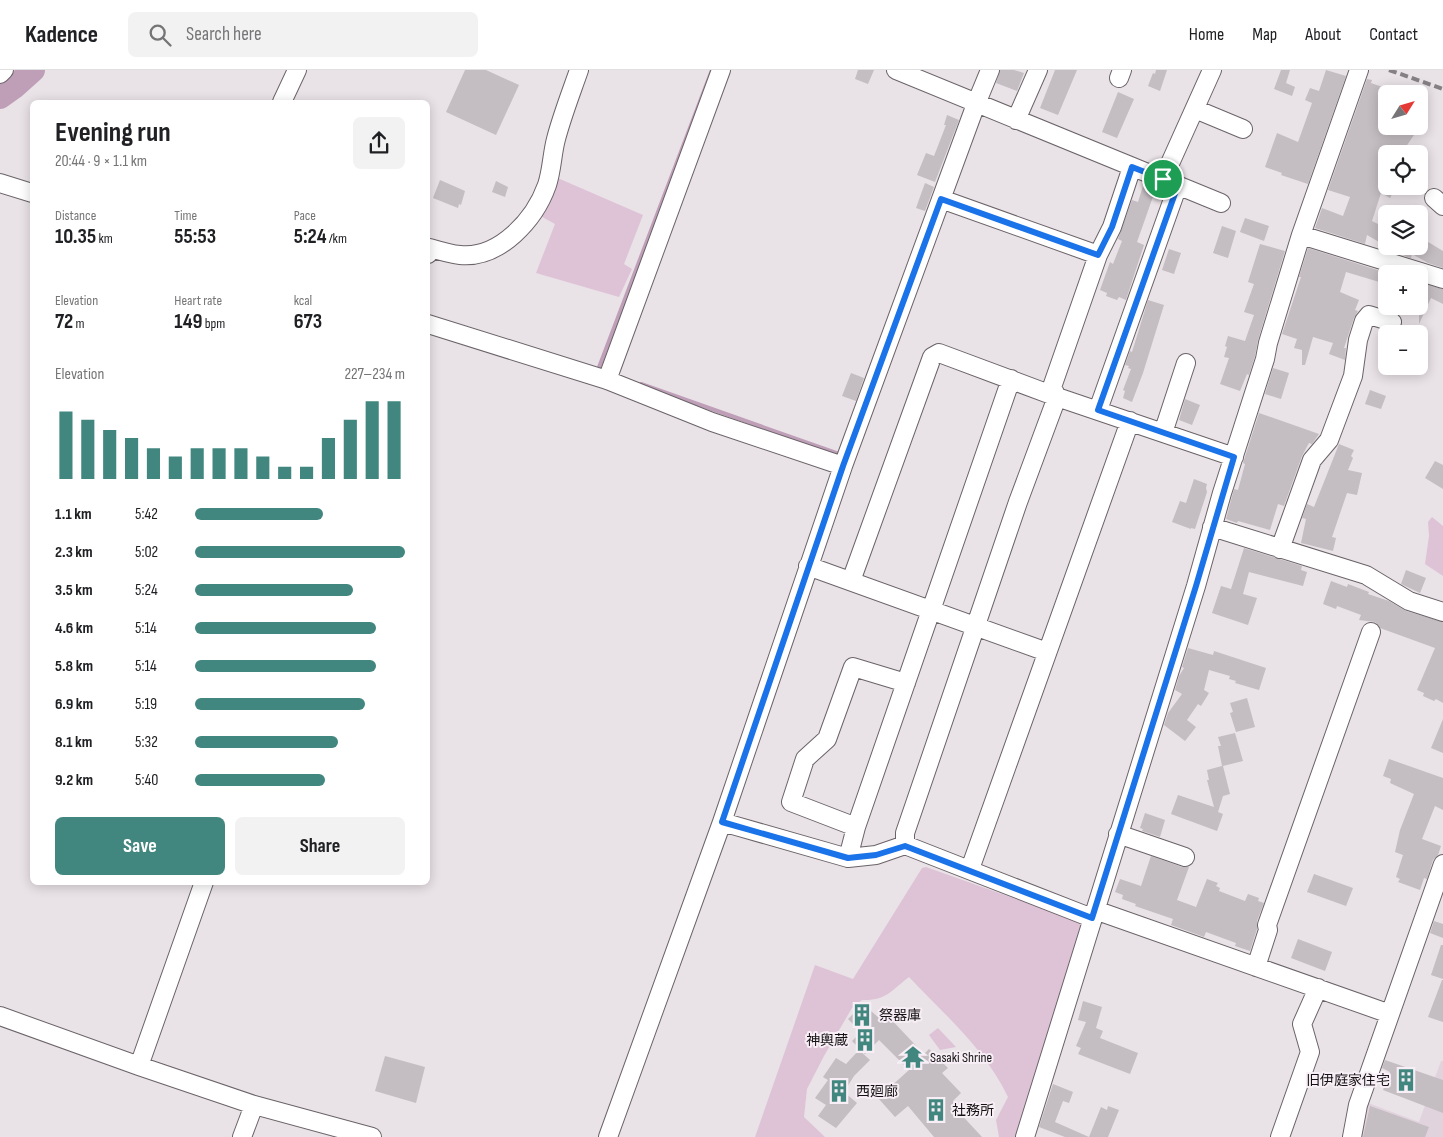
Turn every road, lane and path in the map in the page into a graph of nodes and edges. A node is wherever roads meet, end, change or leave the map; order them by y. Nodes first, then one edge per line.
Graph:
1 (4, 70) edge
2 (297, 70) edge
3 (579, 70) edge
4 (720, 70) edge
5 (896, 70) edge
6 (990, 70) edge
7 (1038, 70) edge
8 (1212, 70) edge
9 (1359, 70) edge
10 (0, 74) edge
11 (283, 100) edge
12 (976, 104) junction
13 (1195, 110) junction
14 (1016, 120) junction
15 (1243, 129) dead end
16 (1132, 167) junction
17 (1171, 182) junction
18 (0, 183) edge
19 (30, 193) edge
20 (941, 199) junction
21 (1221, 203) dead end
22 (1301, 235) junction
23 (430, 248) edge
24 (1098, 255) junction
25 (1443, 279) edge
26 (1392, 322) dead end
27 (430, 325) edge
28 (1186, 363) dead end
29 (1011, 379) junction
30 (607, 380) junction
31 (1057, 397) junction
32 (1098, 410) junction
33 (1130, 421) junction
34 (1164, 433) junction
35 (1234, 457) junction
36 (843, 466) junction
37 (1212, 528) junction
38 (1280, 549) junction
39 (808, 566) junction
40 (851, 581) junction
41 (931, 610) junction
42 (1443, 612) edge
43 (976, 626) junction
44 (1371, 632) dead end
45 (1048, 652) junction
46 (906, 683) junction
47 (722, 822) junction
48 (856, 827) junction
49 (1118, 834) junction
50 (905, 846) junction
51 (1185, 857) dead end
52 (848, 858) junction
53 (1443, 864) edge
54 (970, 869) junction
55 (203, 885) edge
56 (1093, 914) junction
57 (1256, 966) junction
58 (1318, 988) junction
59 (1390, 1014) junction
60 (0, 1016) edge
61 (139, 1066) junction
62 (254, 1104) junction
63 (242, 1137) edge
64 (372, 1137) edge
65 (608, 1137) edge
66 (1025, 1137) edge
67 (1280, 1137) edge
68 (1352, 1137) edge

1 - 10 street
2 - 11 street
3 - 23 street
4 - 30 street
5 - 12 street
6 - 12 street
7 - 14 street
8 - 13 street
9 - 22 street
12 - 14 street
12 - 20 street
13 - 15 street
13 - 17 street
14 - 16 street
16 - 17 street
16 - 24 street
17 - 21 street
17 - 32 street
18 - 19 street
20 - 24 street
20 - 36 street
22 - 25 street
22 - 35 street
24 - 31 street
26 - 38 street
27 - 30 street
28 - 34 street
29 - 31 street
29 - 40 street
29 - 41 street
30 - 36 street
31 - 32 street
31 - 43 street
32 - 33 street
33 - 34 street
33 - 45 street
34 - 35 street
35 - 37 street
36 - 39 street
37 - 38 street
37 - 49 street
38 - 42 street
39 - 40 street
39 - 47 street
40 - 41 street
41 - 43 street
41 - 46 street
43 - 45 street
43 - 50 street
44 - 57 street
45 - 54 street
46 - 48 street
46 - 48 street
47 - 52 street
47 - 65 street
48 - 52 street
49 - 51 street
49 - 56 street
50 - 52 street
50 - 54 street
53 - 59 street
54 - 56 street
55 - 61 street
56 - 57 street
56 - 66 street
57 - 58 street
58 - 59 street
58 - 67 street
59 - 68 street
60 - 61 street
61 - 62 street
62 - 63 street
62 - 64 street

